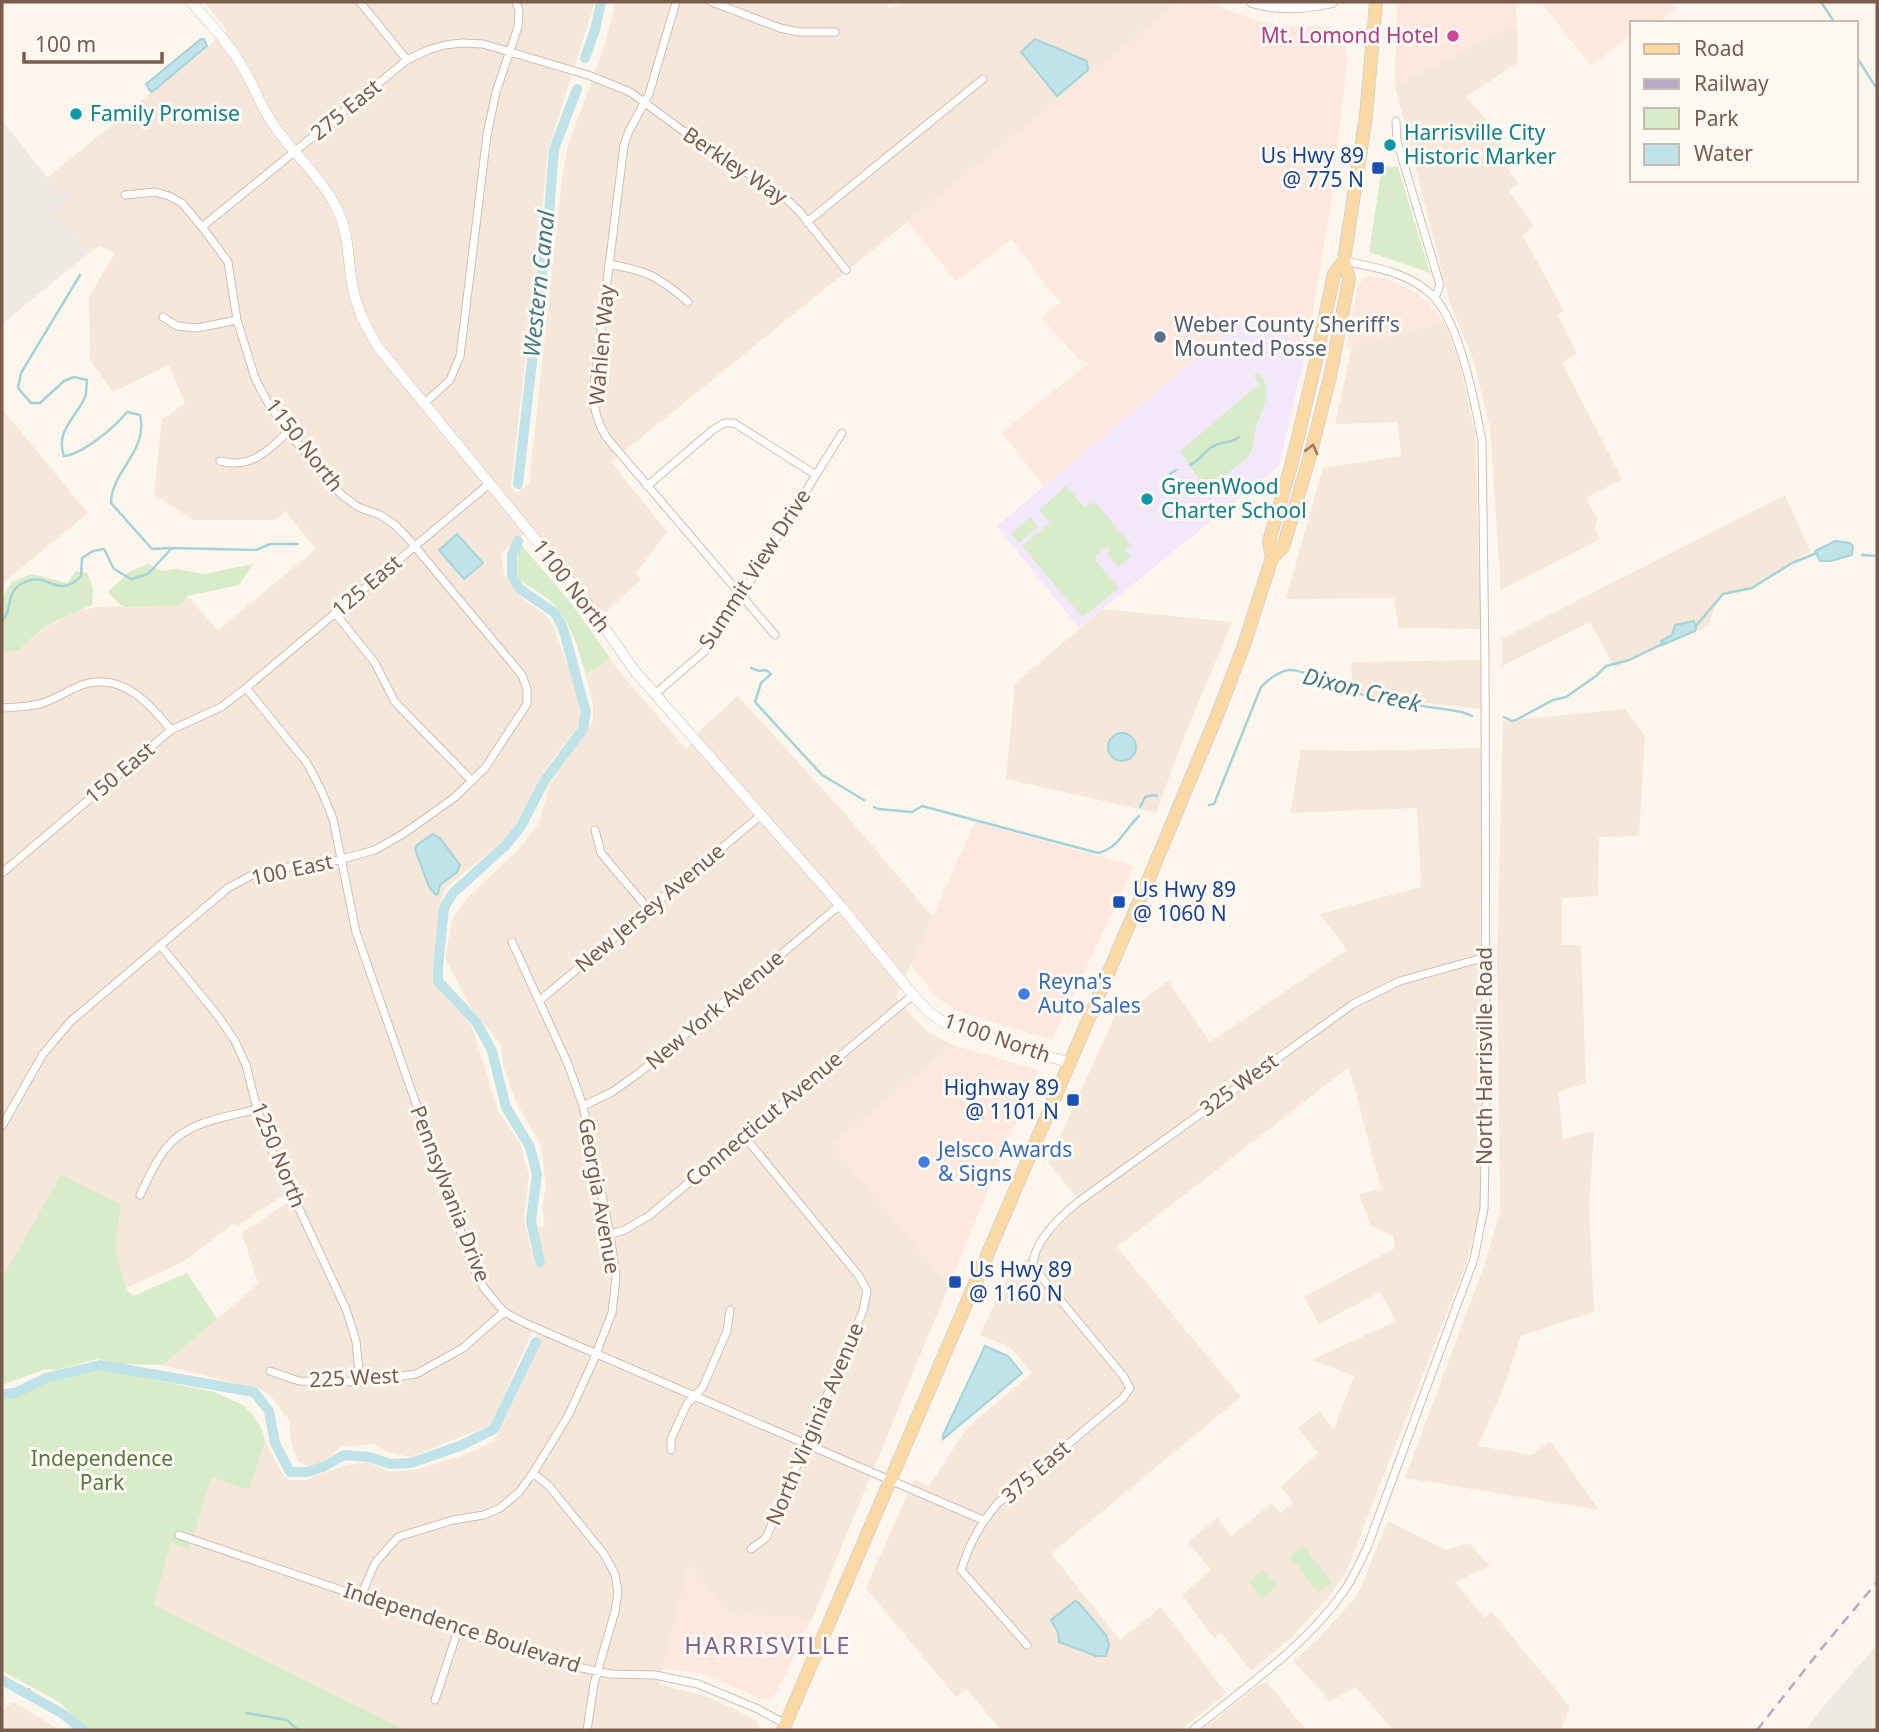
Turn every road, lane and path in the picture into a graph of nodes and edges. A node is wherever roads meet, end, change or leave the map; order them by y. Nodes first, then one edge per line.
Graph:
1 (191, 2) edge
2 (360, 2) edge
3 (516, 2) edge
4 (676, 2) edge
5 (712, 2) edge
6 (1252, 2) edge
7 (1332, 2) edge
8 (1376, 2) edge
9 (835, 32) dead end
10 (510, 52) junction
11 (407, 60) junction
12 (984, 79) dead end
13 (645, 103) junction
14 (1396, 121) dead end
15 (295, 151) junction
16 (125, 195) dead end
17 (807, 222) junction
18 (202, 227) junction
19 (1344, 260) junction
20 (608, 264) junction
21 (846, 270) dead end
22 (1435, 298) junction
23 (688, 302) dead end
24 (163, 317) dead end
25 (237, 320) junction
26 (425, 403) junction
27 (288, 432) junction
28 (842, 433) dead end
29 (220, 461) dead end
30 (816, 475) junction
31 (489, 484) junction
32 (647, 486) junction
33 (415, 546) junction
34 (742, 597) junction
35 (335, 613) junction
36 (775, 635) dead end
37 (246, 688) junction
38 (527, 689) joint
39 (655, 695) junction
40 (2, 708) edge
41 (171, 730) junction
42 (472, 781) junction
43 (760, 816) junction
44 (596, 830) dead end
45 (342, 859) junction
46 (2, 873) edge
47 (840, 905) junction
48 (649, 910) junction
49 (512, 942) dead end
50 (160, 945) junction
51 (1486, 957) junction
52 (913, 995) junction
53 (539, 1001) junction
54 (1070, 1063) junction
55 (583, 1106) junction
56 (257, 1109) junction
57 (2, 1126) edge
58 (744, 1136) junction
59 (140, 1195) dead end
60 (610, 1234) junction
61 (730, 1310) dead end
62 (504, 1312) junction
63 (596, 1353) junction
64 (270, 1371) dead end
65 (360, 1381) junction
66 (1130, 1388) joint
67 (695, 1396) junction
68 (807, 1444) junction
69 (671, 1450) dead end
70 (533, 1473) junction
71 (891, 1480) junction
72 (983, 1520) junction
73 (179, 1535) dead end
74 (751, 1549) dead end
75 (361, 1596) junction
76 (458, 1630) junction
77 (1027, 1645) dead end
78 (597, 1671) junction
79 (435, 1700) dead end
80 (787, 1728) edge
81 (587, 1730) edge
82 (1193, 1730) edge

1 - 15 street, 1100 North
2 - 11 street
3 - 10 street
4 - 13 street, Wahlen Way
5 - 9 street
6 - 7 main road
8 - 19 main road
10 - 11 street, 275 East
10 - 13 street, Berkley Way
10 - 26 street
11 - 15 street, 275 East
12 - 17 street
13 - 17 street, Berkley Way
13 - 20 street, Wahlen Way
14 - 22 street, North Harrisville Road
15 - 18 street, 275 East
15 - 26 street, 1100 North
16 - 18 street, 1150 North
17 - 21 street, Berkley Way
18 - 25 street, 1150 North
19 - 22 street, North Harrisville Road
19 - 54 main road
20 - 23 street
20 - 32 street, Wahlen Way
22 - 51 street, North Harrisville Road
24 - 25 street
25 - 27 street, 1150 North
26 - 31 street, 1100 North
27 - 29 street
27 - 33 street, 1150 North
28 - 30 street, Summit View Drive
30 - 32 street
30 - 34 street, Summit View Drive
31 - 33 street, 125 East
31 - 39 street, 1100 North
32 - 34 street, Wahlen Way
33 - 35 street, 125 East
33 - 38 street, 1150 North
34 - 36 street, Wahlen Way
34 - 39 street, Summit View Drive
35 - 37 street, 125 East
35 - 42 street
37 - 41 street, 150 East
37 - 45 street, Pennsylvania Drive
38 - 42 street, 100 East
39 - 43 street, 1100 North
40 - 41 street
41 - 46 street, 150 East
42 - 45 street, 100 East
43 - 47 street, 1100 North
43 - 48 street, New Jersey Avenue
44 - 48 street
45 - 50 street, 100 East
45 - 62 street, Pennsylvania Drive
47 - 52 street, 1100 North
47 - 55 street, New York Avenue
48 - 53 street, New Jersey Avenue
49 - 53 street, Georgia Avenue
50 - 56 street, 1250 North
50 - 57 street, 100 East
51 - 66 street, 325 West
51 - 82 street, North Harrisville Road
52 - 54 street, 1100 North
52 - 58 street, Connecticut Avenue
53 - 55 street, Georgia Avenue
54 - 71 main road
55 - 60 street, Georgia Avenue
56 - 59 street
56 - 65 street, 1250 North
58 - 60 street, Connecticut Avenue
58 - 68 street, North Virginia Avenue
60 - 63 street, Georgia Avenue
61 - 67 street
62 - 63 street, Pennsylvania Drive
62 - 65 street, 225 West
63 - 67 street, Pennsylvania Drive
63 - 70 street, Georgia Avenue
64 - 65 street, 225 West
66 - 72 street, 375 East
67 - 68 street, Pennsylvania Drive
67 - 69 street
68 - 71 street, Pennsylvania Drive
68 - 74 street, North Virginia Avenue
70 - 75 street, Georgia Avenue
70 - 78 street
71 - 72 street, Pennsylvania Drive
71 - 80 main road
72 - 77 street, 375 East
73 - 75 street, Independence Boulevard
75 - 76 street, Independence Boulevard
76 - 78 street, Independence Boulevard
76 - 79 street
78 - 80 street, Independence Boulevard
78 - 81 street

